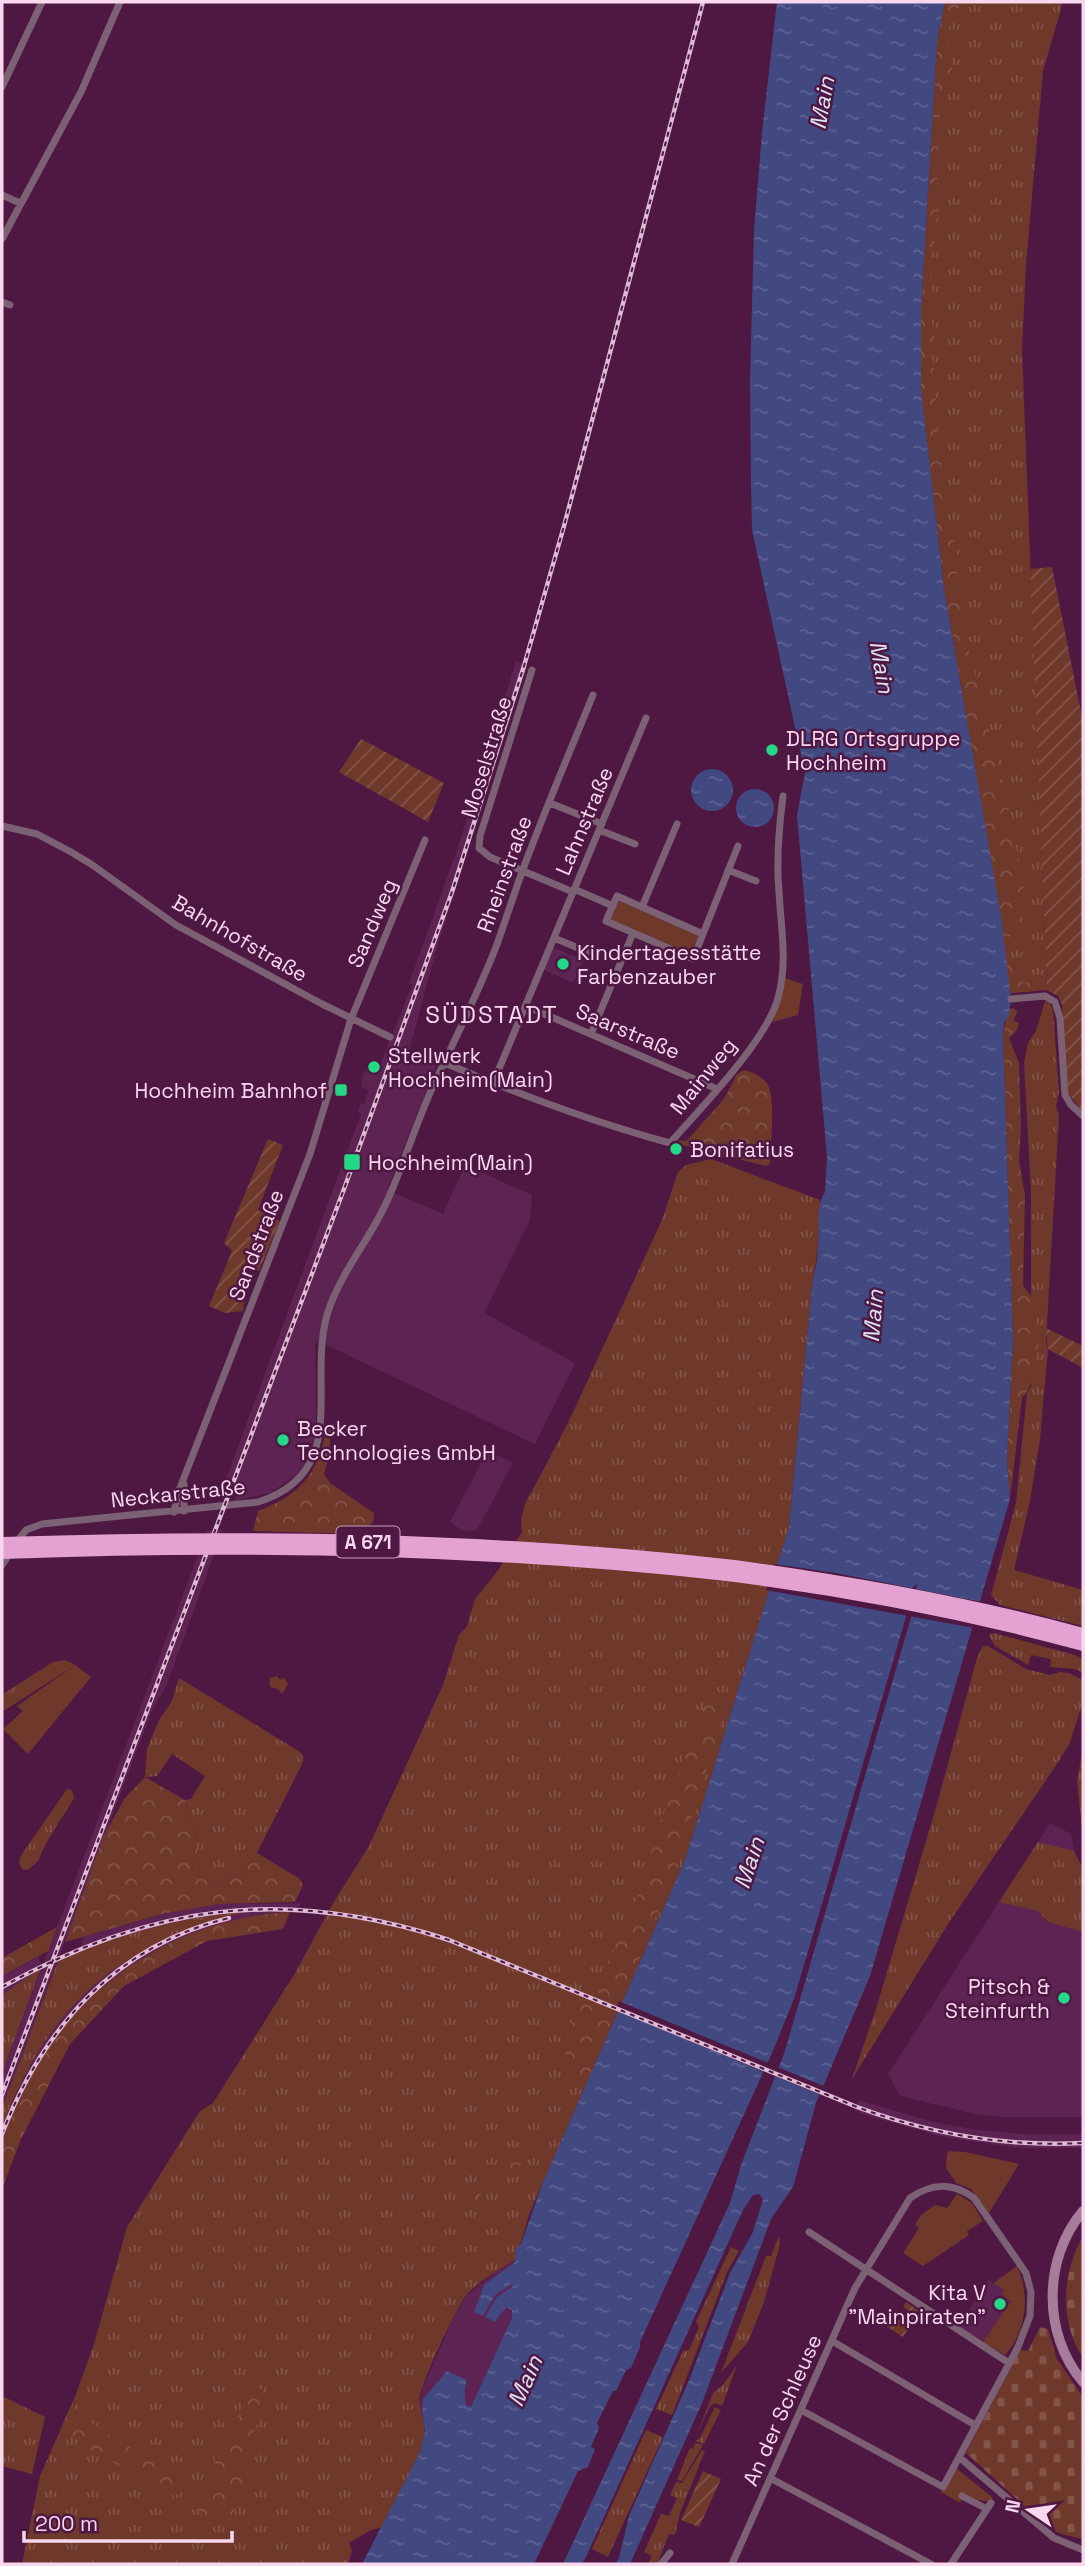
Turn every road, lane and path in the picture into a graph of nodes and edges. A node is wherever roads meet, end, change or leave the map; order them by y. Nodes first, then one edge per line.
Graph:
1 (42, 2) edge
2 (120, 2) edge
3 (2, 87) edge
4 (2, 195) edge
5 (20, 203) junction
6 (2, 239) edge
7 (532, 670) dead end
8 (593, 695) dead end
9 (646, 718) dead end
10 (783, 796) dead end
11 (550, 803) junction
12 (677, 824) dead end
13 (2, 826) edge
14 (600, 827) junction
15 (425, 840) dead end
16 (635, 844) dead end
17 (738, 846) dead end
18 (728, 870) junction
19 (522, 871) junction
20 (756, 881) dead end
21 (574, 890) junction
22 (613, 906) junction
23 (642, 907) junction
24 (633, 933) junction
25 (704, 934) junction
26 (554, 938) junction
27 (588, 952) dead end
28 (1010, 999) dead end
29 (526, 1006) junction
30 (351, 1019) junction
31 (591, 1034) junction
32 (390, 1037) dead end
33 (445, 1063) junction
34 (493, 1083) junction
35 (717, 1089) junction
36 (1083, 1116) edge
37 (183, 1480) junction
38 (184, 1510) junction
39 (174, 1512) junction
40 (2, 1543) edge
41 (2, 1553) edge
42 (2, 1565) edge
43 (998, 1618) junction
44 (1083, 1634) edge
45 (1062, 1639) junction
46 (1083, 1645) edge
47 (1083, 1651) edge
48 (1083, 2211) edge
49 (809, 2232) dead end
50 (865, 2270) junction
51 (832, 2341) junction
52 (1009, 2363) junction
53 (1083, 2382) edge
54 (801, 2410) junction
55 (975, 2425) junction
56 (959, 2457) junction
57 (770, 2479) junction
58 (962, 2496) dead end
59 (1083, 2548) edge
60 (670, 2553) dead end
61 (661, 2564) edge
62 (732, 2564) edge
63 (931, 2564) edge
64 (954, 2564) edge

1 - 3 street
2 - 5 street
4 - 5 street
5 - 6 street
7 - 19 street, Moselstraße
8 - 11 street, Rheinstraße
9 - 14 street, Lahnstraße
10 - 35 street, Mainweg
11 - 14 street
11 - 19 street, Rheinstraße
12 - 23 street
13 - 30 street, Bahnhofstraße
14 - 16 street
14 - 21 street, Lahnstraße
15 - 30 street, Sandweg
17 - 18 street
18 - 20 street
18 - 25 street
19 - 21 street, Moselstraße
19 - 33 street, Rheinstraße
21 - 22 street, Moselstraße
21 - 26 street, Lahnstraße
22 - 23 street
22 - 24 street
23 - 25 street
24 - 25 street
24 - 31 street
26 - 27 street
26 - 29 street, Lahnstraße
28 - 36 street
29 - 31 street, Saarstraße
29 - 34 street, Lahnstraße
30 - 32 street, Bahnhofstraße
30 - 37 street, Sandstraße
31 - 35 street, Saarstraße
33 - 34 street, Mainweg
33 - 38 street, Neckarstraße
34 - 35 street, Mainweg
37 - 38 street, Sandstraße
37 - 39 street, Sandstraße
38 - 39 street, Neckarstraße
39 - 42 street, Neckarstraße
40 - 43 highway, A 671, bridge
41 - 43 highway, A 671, bridge
43 - 44 highway, A 671
43 - 45 highway, A 671
45 - 46 highway, A 671
45 - 47 highway
48 - 53 main road
49 - 50 street
50 - 51 street, An der Schleuse
50 - 52 street
50 - 52 street, An der Schleuse
51 - 54 street, An der Schleuse
51 - 55 street
52 - 55 street, An der Schleuse
54 - 56 street, An der Schleuse
54 - 57 street, An der Schleuse
55 - 56 street, An der Schleuse
56 - 59 street
57 - 62 street, An der Schleuse
57 - 63 street
58 - 64 street
60 - 61 street

